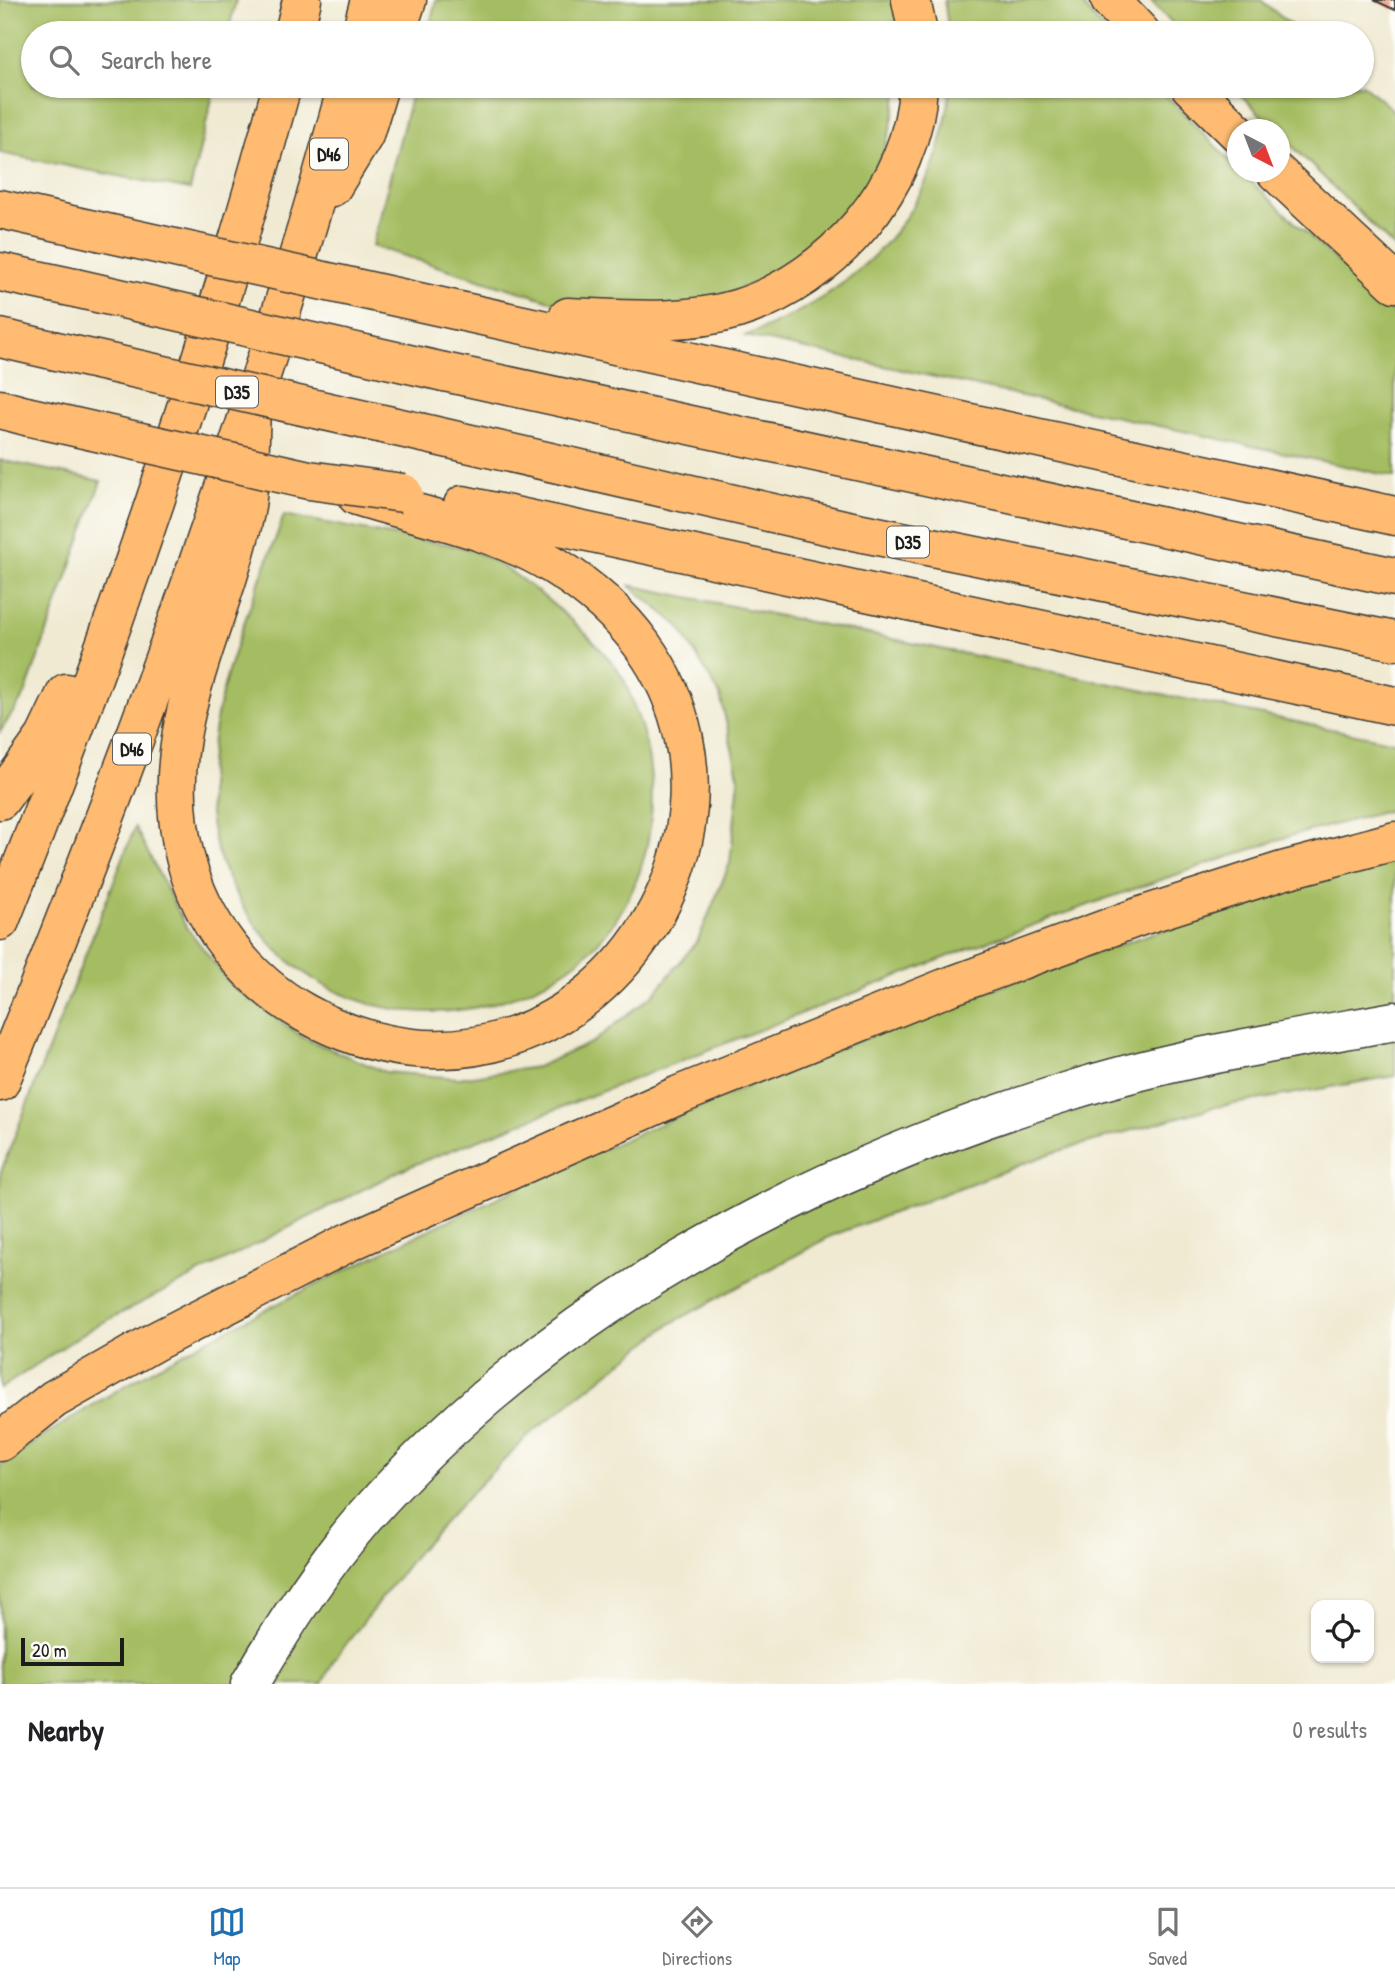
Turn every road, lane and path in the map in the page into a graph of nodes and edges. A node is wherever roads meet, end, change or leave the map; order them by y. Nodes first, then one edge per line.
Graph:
1 (277, 0) edge
2 (302, 0) edge
3 (370, 0) edge
4 (407, 0) edge
5 (911, 0) edge
6 (1111, 0) edge
7 (276, 21) edge
8 (297, 21) edge
9 (364, 21) edge
10 (400, 21) edge
11 (915, 21) edge
12 (1129, 21) edge
13 (270, 98) edge
14 (279, 98) edge
15 (344, 98) edge
16 (375, 98) edge
17 (916, 98) edge
18 (1202, 98) edge
19 (1227, 123) edge
20 (268, 135) junction
21 (1287, 182) edge
22 (3, 209) edge
23 (310, 222) junction
24 (0, 272) edge
25 (1395, 283) edge
26 (464, 312) junction
27 (0, 338) edge
28 (251, 411) junction
29 (9, 413) edge
30 (400, 501) junction
31 (155, 505) junction
32 (1395, 516) edge
33 (1395, 577) edge
34 (1395, 641) edge
35 (1395, 706) edge
36 (0, 800) edge
37 (1395, 841) edge
38 (0, 921) edge
39 (1395, 1021) edge
40 (0, 1082) edge
41 (0, 1442) edge
42 (250, 1684) edge

1 - 7 highway
2 - 8 highway
3 - 9 highway
4 - 10 highway
5 - 11 highway
6 - 12 highway
13 - 20 highway
14 - 20 highway
15 - 23 highway, D46
16 - 23 highway
17 - 26 highway
18 - 19 highway
20 - 31 highway
21 - 25 highway
22 - 26 highway, bridge
23 - 28 highway, D46
24 - 33 highway, bridge
26 - 32 highway
27 - 34 highway, D35, bridge
28 - 30 highway
28 - 40 highway, D46
29 - 30 highway, bridge
30 - 35 highway
31 - 36 highway
31 - 38 highway
37 - 41 highway
39 - 42 street

